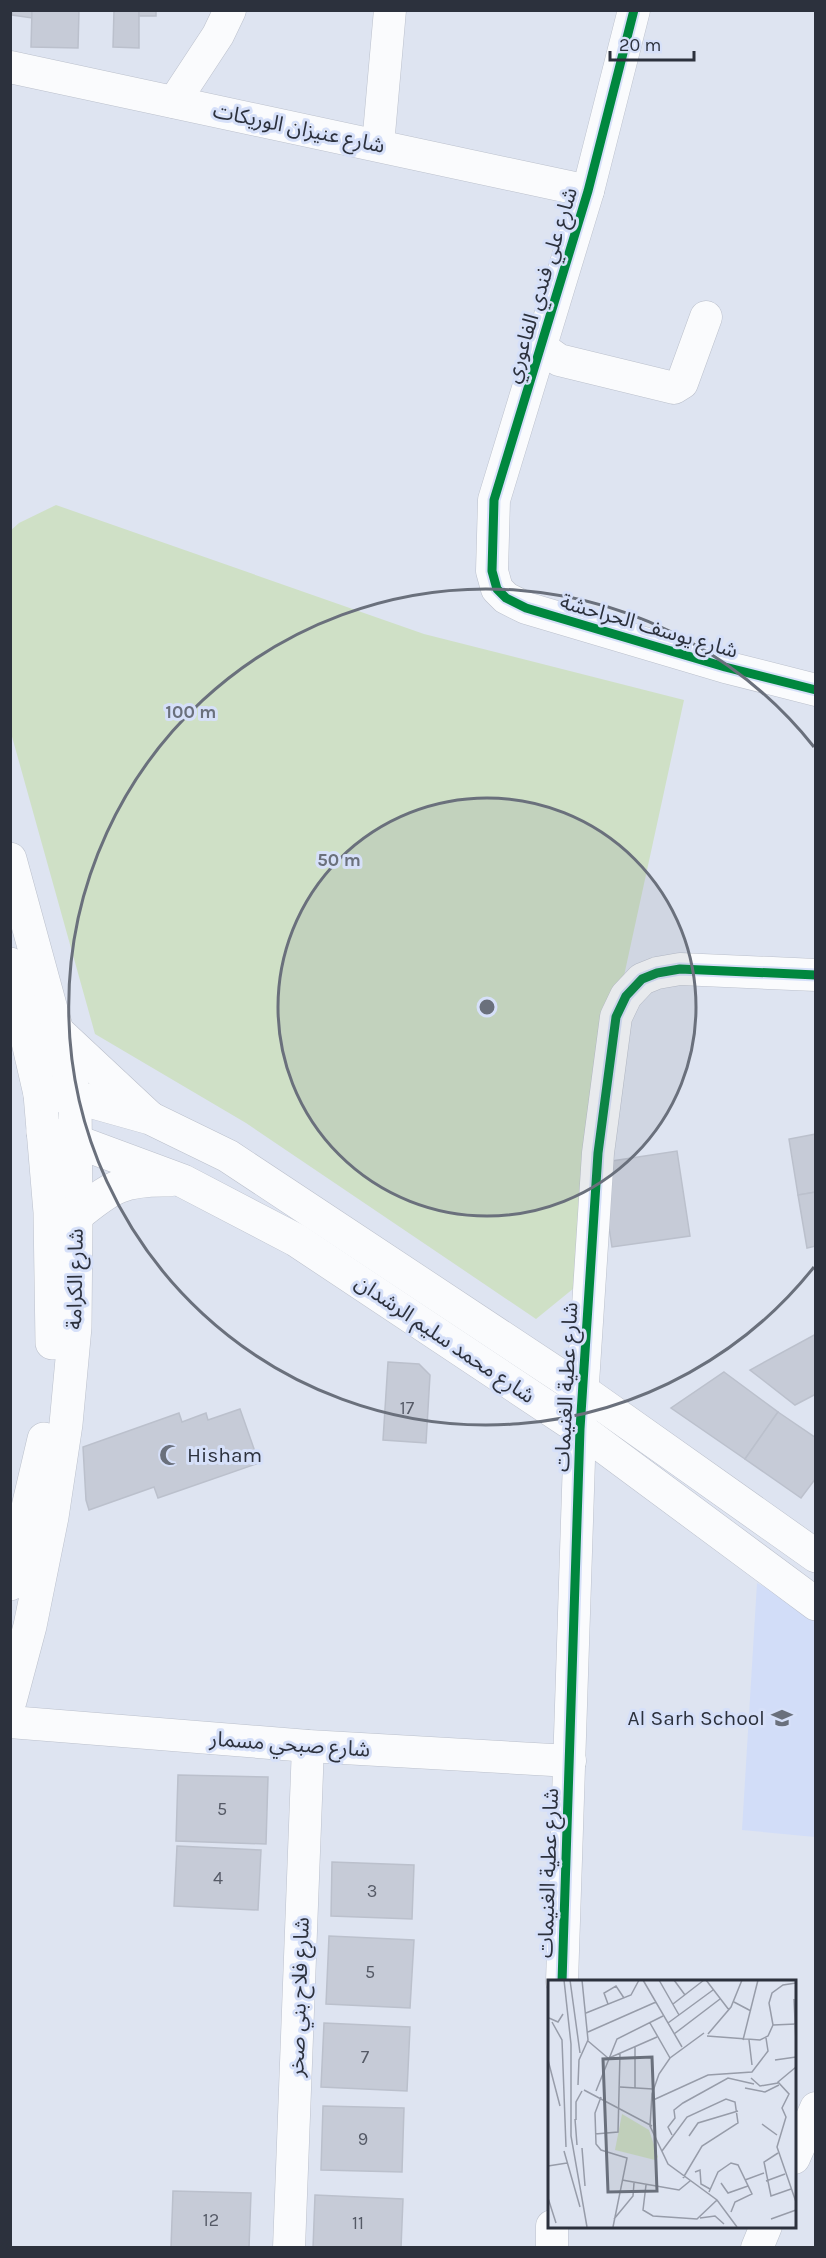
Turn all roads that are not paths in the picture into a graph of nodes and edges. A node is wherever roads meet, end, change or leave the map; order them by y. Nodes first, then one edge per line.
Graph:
1 (230, 10) edge
2 (390, 10) edge
3 (634, 10) edge
4 (10, 67) edge
5 (174, 102) junction
6 (378, 145) junction
7 (588, 191) junction
8 (706, 317) dead end
9 (542, 348) junction
10 (492, 571) joint
11 (816, 690) edge
12 (10, 859) edge
13 (10, 964) edge
14 (816, 975) edge
15 (58, 1032) junction
16 (40, 1095) junction
17 (75, 1097) junction
18 (150, 1118) junction
19 (43, 1132) junction
20 (75, 1141) junction
21 (183, 1180) junction
22 (76, 1216) junction
23 (583, 1391) junction
24 (580, 1430) junction
25 (30, 1518) edge
26 (816, 1556) edge
27 (10, 1584) edge
28 (816, 1604) edge
29 (10, 1701) edge
30 (10, 1722) edge
31 (308, 1746) junction
32 (570, 1761) junction
33 (562, 1980) edge
34 (816, 2108) edge
35 (796, 2156) edge
36 (552, 2228) edge
37 (765, 2228) edge
38 (289, 2247) edge
39 (552, 2247) edge
40 (757, 2247) edge

1 - 5 street
2 - 6 street
3 - 7 street, شارع علي فندي الفاعوري
4 - 5 street, شارع عنيزان الوريكات
5 - 6 street, شارع عنيزان الوريكات
6 - 7 street, شارع عنيزان الوريكات
7 - 9 street, شارع علي فندي الفاعوري
8 - 9 street
9 - 10 street, شارع علي فندي الفاعوري
10 - 11 street, شارع يوسف الحراحشة
12 - 15 street, شارع الكرامة
13 - 16 street, شارع الكرامة
14 - 23 street, شارع عطية الغنيمات
15 - 17 street, شارع الكرامة
15 - 18 street
16 - 17 street, شارع محمد سليم الرشدان
16 - 19 street, شارع الكرامة
17 - 18 street, شارع محمد سليم الرشدان
17 - 20 street, شارع الكرامة
18 - 23 street, شارع محمد سليم الرشدان
19 - 20 street, شارع محمد سليم الرشدان
19 - 25 street, شارع الكرامة
20 - 21 street, شارع محمد سليم الرشدان
20 - 22 street, شارع الكرامة
21 - 22 street
21 - 24 street, شارع محمد سليم الرشدان
22 - 25 street, شارع الكرامة
23 - 24 street, شارع عطية الغنيمات
23 - 26 street, شارع محمد سليم الرشدان
24 - 28 street, شارع محمد سليم الرشدان
24 - 32 street, شارع عطية الغنيمات
25 - 27 street, شارع الكرامة
25 - 29 street, شارع الكرامة
30 - 31 street, شارع صبحي مسمار
31 - 32 street, شارع صبحي مسمار
31 - 38 street, شارع فلاح بني صخر
32 - 33 street, شارع عطية الغنيمات
34 - 35 street
36 - 39 street
37 - 40 street

